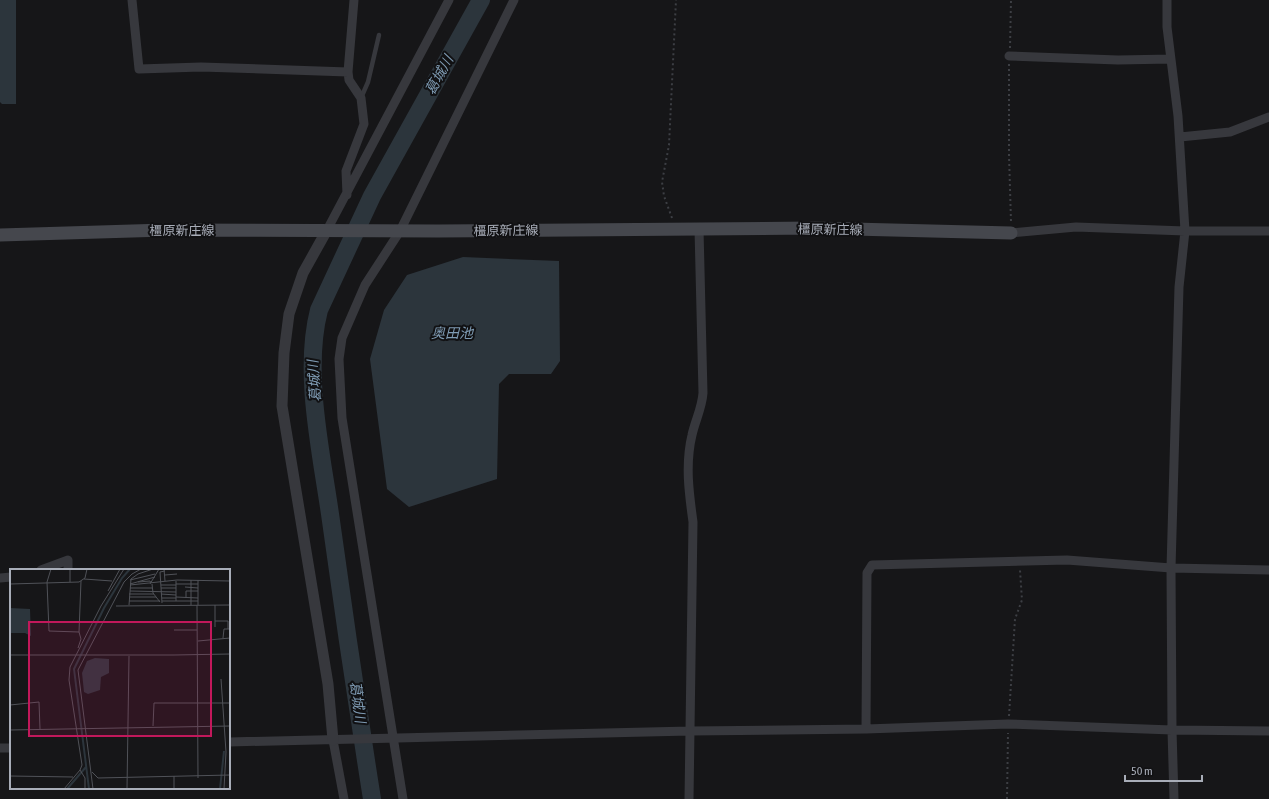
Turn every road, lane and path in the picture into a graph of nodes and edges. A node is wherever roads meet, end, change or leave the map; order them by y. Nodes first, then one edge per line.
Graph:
1 (132, 0) edge
2 (354, 0) edge
3 (449, 0) edge
4 (514, 0) edge
5 (676, 0) edge
6 (1011, 0) edge
7 (1167, 0) edge
8 (379, 35) dead end
9 (1009, 56) junction
10 (1171, 59) junction
11 (348, 72) junction
12 (361, 98) junction
13 (1269, 117) edge
14 (1180, 137) junction
15 (346, 195) junction
16 (677, 229) junction
17 (699, 229) junction
18 (330, 230) junction
19 (400, 231) junction
20 (1185, 231) junction
21 (1269, 231) edge
22 (1011, 233) junction
23 (0, 235) edge
24 (1019, 561) junction
25 (1171, 568) junction
26 (44, 569) edge
27 (68, 569) edge
28 (1269, 570) edge
29 (10, 576) edge
30 (0, 578) edge
31 (1008, 724) junction
32 (866, 729) junction
33 (1172, 730) junction
34 (1269, 730) edge
35 (690, 731) junction
36 (391, 738) junction
37 (337, 740) junction
38 (230, 742) edge
39 (344, 799) edge
40 (403, 799) edge
41 (688, 799) edge
42 (1007, 799) edge
43 (1174, 799) edge

1 - 11 street
2 - 11 street
3 - 15 street
4 - 19 street
5 - 16 path
6 - 9 path
7 - 10 street
8 - 12 lane
9 - 10 street
9 - 22 path
10 - 14 street
11 - 12 street
12 - 15 street
13 - 14 street
14 - 20 street
15 - 18 street
16 - 17 main road, 橿原新庄線
16 - 19 main road, 橿原新庄線
17 - 22 main road, 橿原新庄線
17 - 35 street
18 - 19 main road, 橿原新庄線
18 - 23 main road, 橿原新庄線
18 - 37 street
19 - 36 street
20 - 21 street
20 - 22 street
20 - 25 street
24 - 25 street
24 - 31 path
24 - 32 street
25 - 28 street
25 - 33 street
26 - 27 street
29 - 30 street
31 - 32 street
31 - 33 street
31 - 42 path
32 - 35 street
33 - 34 street
33 - 43 street
35 - 36 street
35 - 41 street
36 - 37 street
36 - 40 street
37 - 38 street
37 - 39 street

